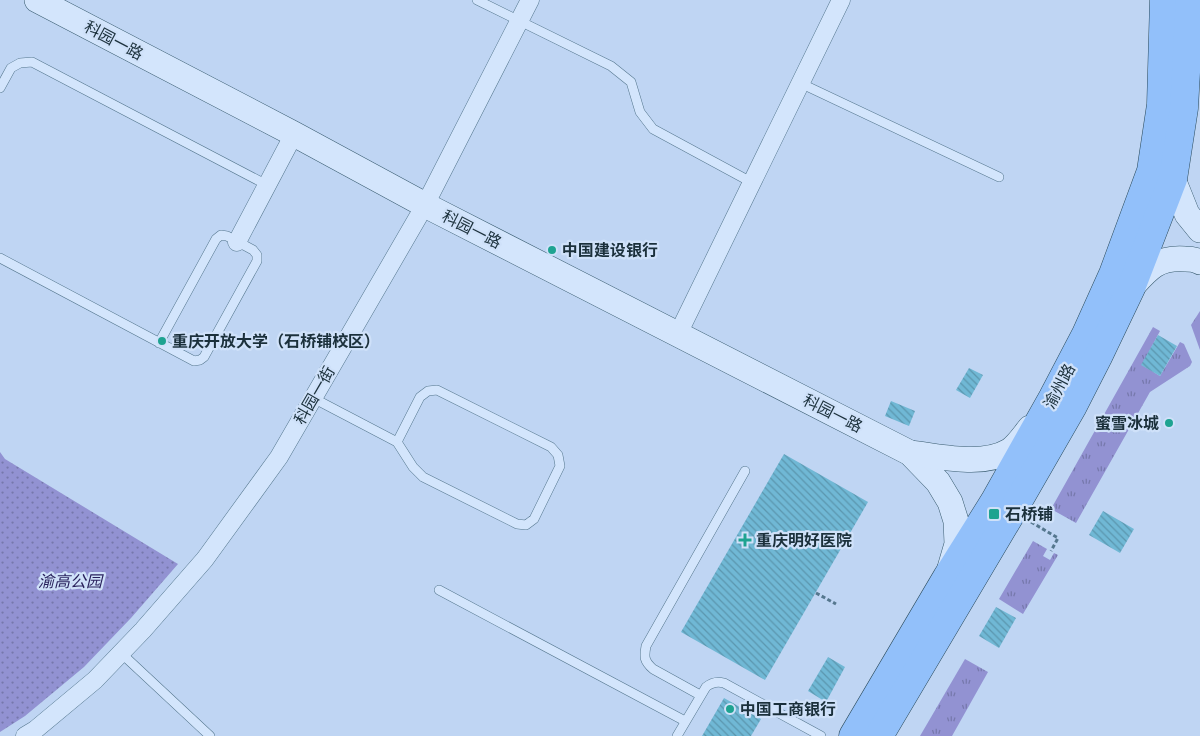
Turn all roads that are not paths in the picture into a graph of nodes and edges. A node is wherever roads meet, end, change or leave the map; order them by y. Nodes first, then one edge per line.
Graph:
1 (38, 0) edge
2 (477, 0) edge
3 (530, 0) edge
4 (841, 0) edge
5 (1164, 0) edge
6 (1190, 0) edge
7 (519, 21) junction
8 (800, 83) junction
9 (0, 88) edge
10 (294, 134) junction
11 (998, 177) dead end
12 (1173, 178) junction
13 (751, 182) junction
14 (267, 185) junction
15 (425, 204) junction
16 (1200, 230) edge
17 (237, 242) junction
18 (1199, 254) edge
19 (0, 258) edge
20 (1131, 288) junction
21 (678, 334) junction
22 (159, 343) junction
23 (1053, 397) junction
24 (313, 398) junction
25 (397, 442) junction
26 (910, 453) junction
27 (745, 471) dead end
28 (947, 578) junction
29 (439, 590) dead end
30 (121, 653) junction
31 (700, 695) junction
32 (685, 721) junction
33 (25, 736) edge
34 (210, 736) edge
35 (677, 736) edge
36 (821, 736) edge
37 (853, 736) edge
38 (879, 736) edge

1 - 10 street, 科园一路
2 - 7 lane
3 - 7 street, 科园一街
4 - 8 street
5 - 23 main road, 渝州路
6 - 12 main road, 渝州路
7 - 13 lane
7 - 15 street, 科园一街
8 - 11 lane
8 - 13 street
9 - 14 lane
10 - 14 street
10 - 15 street, 科园一路
12 - 16 street
12 - 20 main road, 渝州路
13 - 21 street
14 - 17 street
15 - 21 street, 科园一路
15 - 24 street, 科园一街
17 - 22 lane
17 - 22 lane
18 - 20 street
19 - 22 lane
20 - 38 main road, 渝州路
21 - 26 street, 科园一路
23 - 26 street
23 - 28 main road, 渝州路
24 - 25 lane
24 - 30 street, 科园一街
25 - 25 lane
26 - 28 street
27 - 31 lane
28 - 37 main road, 渝州路
29 - 32 lane
30 - 33 street, 科园一街
30 - 34 lane
31 - 32 lane
31 - 36 lane
32 - 35 lane

